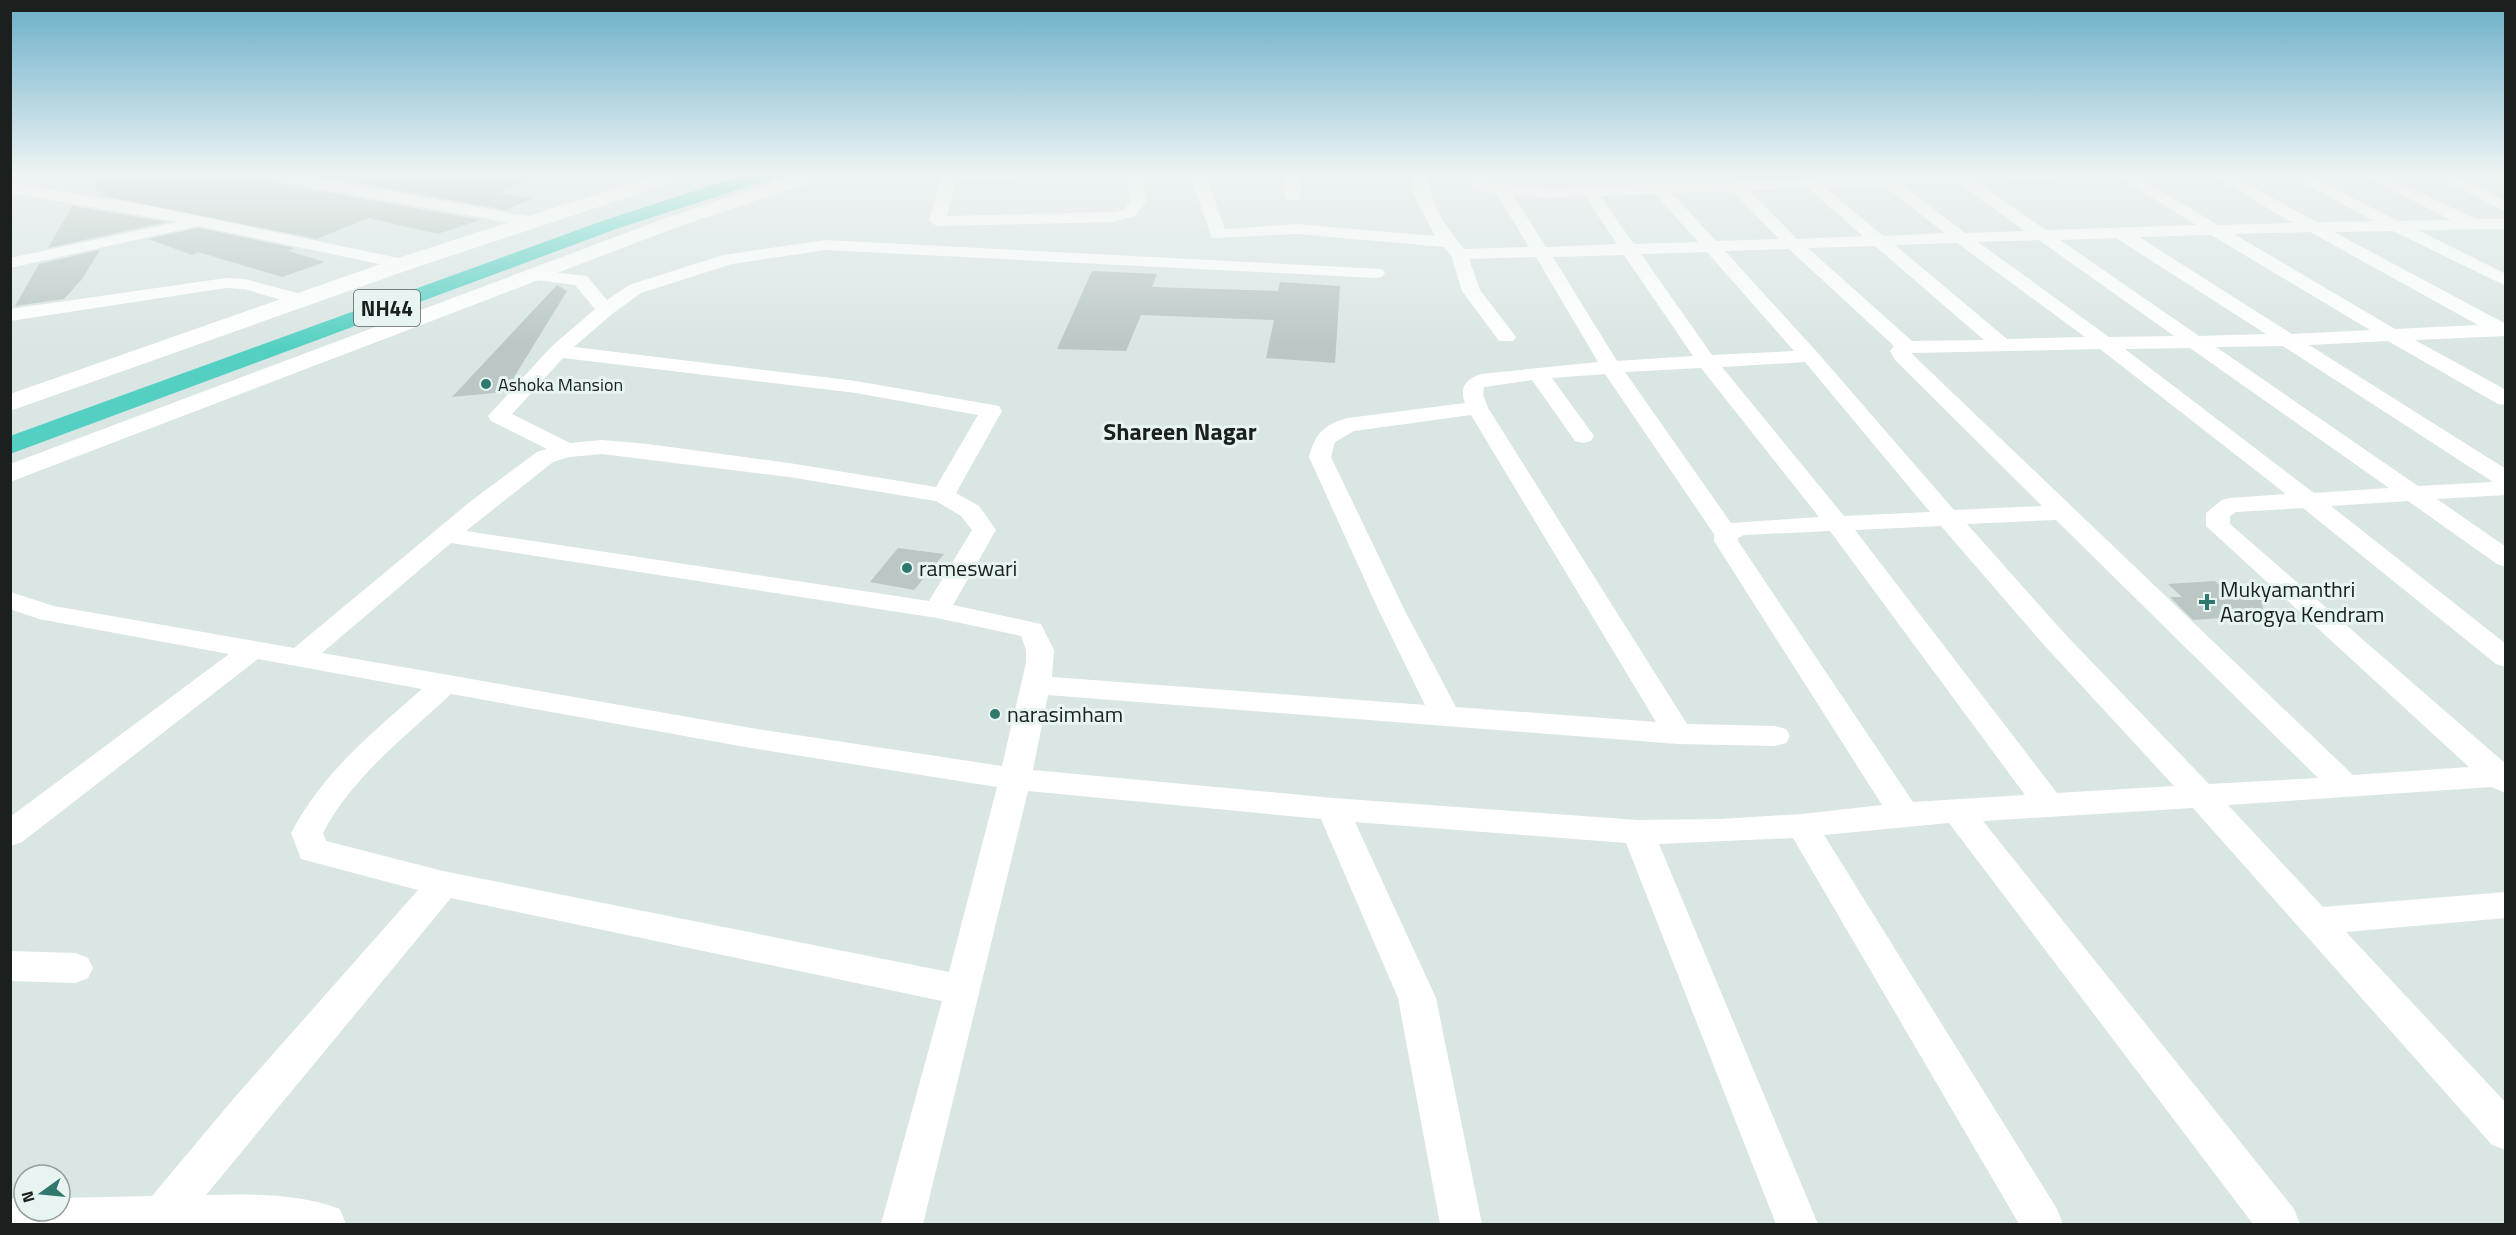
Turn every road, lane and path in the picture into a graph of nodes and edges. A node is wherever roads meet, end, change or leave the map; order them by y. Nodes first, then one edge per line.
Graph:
1 (148, 233) edge
2 (250, 233) edge
3 (500, 233) edge
4 (544, 233) edge
5 (589, 233) edge
6 (645, 233) edge
7 (1218, 233) edge
8 (1240, 233) edge
9 (1327, 233) edge
10 (1443, 233) edge
11 (1529, 233) edge
12 (1618, 233) edge
13 (1697, 233) edge
14 (1781, 233) edge
15 (1867, 233) edge
16 (1954, 233) edge
17 (2037, 233) edge
18 (2102, 233) edge
19 (2120, 233) edge
20 (2221, 233) edge
21 (2323, 233) edge
22 (2410, 233) edge
23 (2040, 235) junction
24 (1961, 238) junction
25 (1877, 241) junction
26 (1792, 244) junction
27 (1710, 247) junction
28 (1454, 248) junction
29 (1630, 249) junction
30 (1541, 252) junction
31 (10, 262) edge
32 (403, 264) junction
33 (1376, 273) dead end
34 (534, 275) junction
35 (2505, 281) edge
36 (302, 300) junction
37 (605, 310) junction
38 (10, 315) edge
39 (2504, 331) edge
40 (2391, 335) junction
41 (1506, 337) dead end
42 (2288, 340) junction
43 (2194, 342) junction
44 (2105, 343) junction
45 (2002, 345) junction
46 (1907, 347) junction
47 (558, 351) junction
48 (1810, 356) junction
49 (1706, 361) junction
50 (1611, 367) junction
51 (1537, 373) junction
52 (2505, 399) edge
53 (10, 403) edge
54 (1477, 408) junction
55 (10, 426) edge
56 (1583, 436) dead end
57 (10, 446) edge
58 (567, 450) junction
59 (10, 474) edge
60 (2505, 480) edge
61 (2505, 488) edge
62 (2411, 492) junction
63 (943, 495) junction
64 (2307, 499) junction
65 (2062, 512) junction
66 (1948, 518) junction
67 (1836, 522) junction
68 (1726, 534) junction
69 (445, 535) junction
70 (2505, 559) edge
71 (10, 600) edge
72 (937, 610) junction
73 (252, 650) junction
74 (2505, 658) edge
75 (298, 659) junction
76 (444, 684) junction
77 (1036, 685) junction
78 (1446, 717) junction
79 (1678, 734) junction
80 (1775, 736) dead end
81 (2502, 778) edge
82 (1015, 779) junction
83 (2346, 787) junction
84 (2201, 796) junction
85 (2049, 805) junction
86 (1333, 809) junction
87 (1957, 810) junction
88 (1904, 814) junction
89 (1802, 826) junction
90 (1638, 832) junction
91 (10, 834) edge
92 (443, 884) junction
93 (2505, 905) edge
94 (2316, 921) junction
95 (10, 966) edge
96 (75, 968) dead end
97 (963, 990) junction
98 (2505, 1132) edge
99 (162, 1216) junction
100 (10, 1219) edge
101 (325, 1224) edge
102 (902, 1224) edge
103 (1461, 1224) edge
104 (1797, 1224) edge
105 (2042, 1224) edge
106 (2279, 1224) edge

1 - 31 street
2 - 32 street
3 - 32 street
4 - 55 highway, NH44
5 - 57 highway, NH44
6 - 34 street
7 - 8 street
9 - 28 street
10 - 28 street
11 - 30 street
12 - 29 street
13 - 27 street
14 - 26 street
15 - 25 street
16 - 24 street
17 - 23 street
18 - 23 street
19 - 42 street
20 - 40 street
21 - 39 street
22 - 35 street
23 - 24 street
23 - 43 street
24 - 25 street
24 - 44 street
25 - 26 street
25 - 45 street
26 - 27 street
26 - 46 street
27 - 29 street
27 - 48 street
28 - 30 street
28 - 41 street
29 - 30 street
29 - 49 street
30 - 50 street
32 - 36 street
33 - 37 street
34 - 37 street
34 - 59 street
36 - 38 street
36 - 53 street
37 - 47 street
39 - 40 street
40 - 42 street
40 - 52 street
42 - 43 street
42 - 60 street
43 - 44 street
43 - 62 street
44 - 45 street
44 - 64 street
45 - 46 street
46 - 65 street
47 - 58 street
47 - 63 street
48 - 49 street
48 - 66 street
49 - 50 street
49 - 67 street
50 - 51 street
50 - 68 street
51 - 54 street
51 - 56 street
54 - 78 street
54 - 79 street
58 - 63 street
58 - 69 street
61 - 62 street
62 - 64 street
62 - 70 street
63 - 72 street
64 - 74 street
64 - 81 street
65 - 66 street
65 - 83 street
66 - 67 street
66 - 84 street
67 - 68 street
67 - 85 street
68 - 88 street
69 - 72 street
69 - 75 street
71 - 73 street
72 - 77 street
73 - 75 street
73 - 91 street
75 - 76 street
76 - 82 street
76 - 92 street
77 - 78 street
77 - 82 street
78 - 79 street
79 - 80 street
81 - 83 street
82 - 86 street
82 - 97 street
83 - 84 street
84 - 85 street
84 - 94 street
85 - 87 street
86 - 90 street
86 - 103 street
87 - 88 street
87 - 106 street
88 - 89 street
89 - 90 street
89 - 105 street
90 - 104 street
92 - 97 street
92 - 99 street
93 - 94 street
94 - 98 street
95 - 96 street
97 - 102 street
99 - 100 street
99 - 101 street

